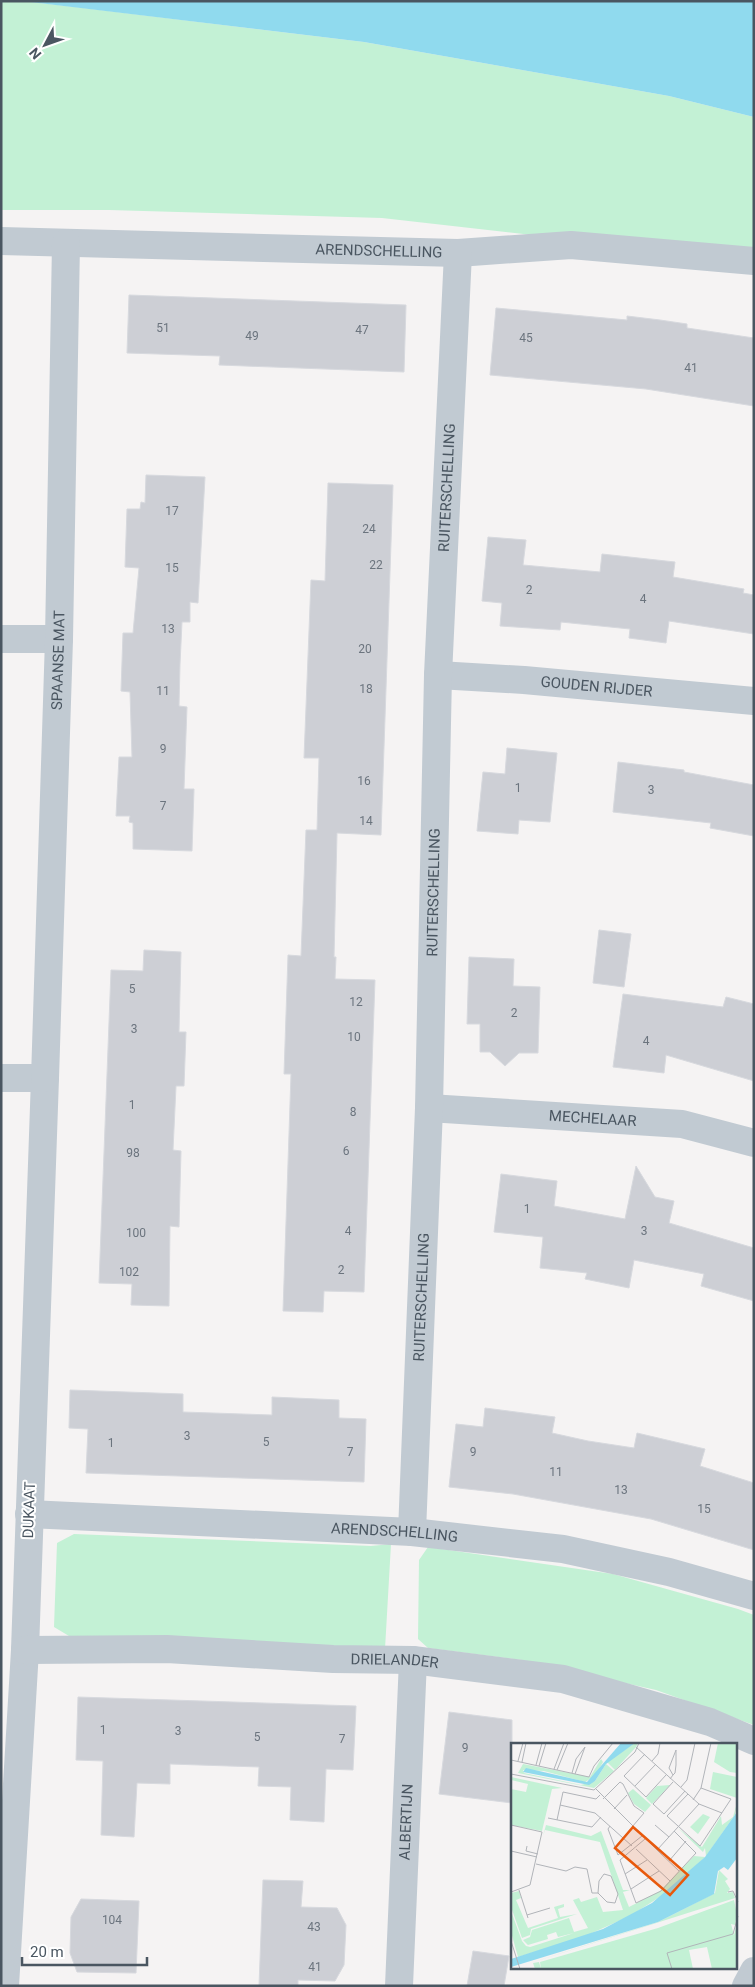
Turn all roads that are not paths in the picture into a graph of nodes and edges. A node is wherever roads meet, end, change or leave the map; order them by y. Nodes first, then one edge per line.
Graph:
1 (1, 241) edge
2 (66, 243) junction
3 (458, 253) junction
4 (754, 261) edge
5 (59, 639) junction
6 (1, 640) edge
7 (438, 675) junction
8 (754, 701) edge
9 (1, 1078) edge
10 (44, 1078) junction
11 (429, 1108) junction
12 (754, 1143) edge
13 (29, 1514) junction
14 (412, 1532) junction
15 (754, 1596) edge
16 (25, 1650) junction
17 (413, 1660) junction
18 (754, 1740) edge
19 (754, 1971) edge
20 (5, 1986) edge
21 (399, 1986) edge
22 (746, 1986) edge

1 - 2 street, ARENDSCHELLING
2 - 3 street, ARENDSCHELLING
2 - 5 street, SPAANSE MAT
3 - 4 street, ARENDSCHELLING
3 - 7 street, RUITERSCHELLING
5 - 6 street
5 - 10 street, SPAANSE MAT
7 - 8 street, GOUDEN RIJDER
7 - 11 street, RUITERSCHELLING
9 - 10 street
10 - 13 street, DUKAAT
11 - 12 street, MECHELAAR
11 - 14 street, RUITERSCHELLING
13 - 14 street, ARENDSCHELLING
13 - 16 street, DUKAAT
14 - 15 street, ARENDSCHELLING
16 - 17 street, DRIELANDER
16 - 20 street, DUKAAT
17 - 18 street, DRIELANDER
17 - 21 street, ALBERTIJN
19 - 22 street

